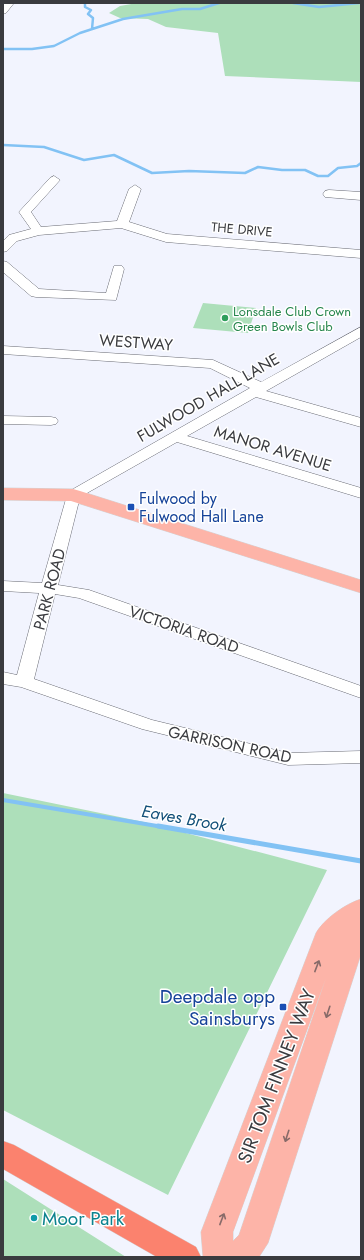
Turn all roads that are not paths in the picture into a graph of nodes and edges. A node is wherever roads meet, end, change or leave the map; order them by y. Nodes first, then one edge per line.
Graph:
1 (9, 3) edge
2 (3, 11) edge
3 (54, 180) dead end
4 (135, 189) dead end
5 (329, 194) dead end
6 (361, 196) edge
7 (122, 224) junction
8 (38, 231) junction
9 (3, 248) edge
10 (361, 254) edge
11 (3, 265) edge
12 (118, 270) dead end
13 (361, 331) edge
14 (355, 340) edge
15 (3, 350) edge
16 (257, 390) junction
17 (3, 420) edge
18 (51, 422) dead end
19 (361, 423) edge
20 (175, 437) junction
21 (361, 493) edge
22 (3, 494) edge
23 (73, 495) junction
24 (3, 586) edge
25 (361, 587) edge
26 (49, 588) junction
27 (3, 678) edge
28 (24, 682) junction
29 (361, 692) edge
30 (361, 757) edge
31 (361, 909) edge
32 (351, 934) edge
33 (3, 1154) edge
34 (185, 1257) edge
35 (219, 1257) edge
36 (238, 1257) edge

1 - 2 street
3 - 8 street
4 - 7 street
5 - 6 street
7 - 8 street, THE DRIVE
7 - 10 street, THE DRIVE
8 - 9 street, THE DRIVE
11 - 12 street
13 - 14 street, FULWOOD HALL LANE
14 - 16 street, FULWOOD HALL LANE
15 - 16 street, WESTWAY
16 - 19 street, WESTWAY
16 - 20 street, FULWOOD HALL LANE
17 - 18 street
20 - 21 street, MANOR AVENUE
20 - 23 street, FULWOOD HALL LANE
22 - 23 main road
23 - 25 main road
23 - 26 street, PARK ROAD
24 - 26 street, VICTORIA ROAD
26 - 28 street, PARK ROAD
26 - 29 street, VICTORIA ROAD
27 - 28 street, GARRISON ROAD
28 - 30 street, GARRISON ROAD
31 - 32 main road
35 -> 32 main road, SIR TOM FINNEY WAY
32 -> 36 main road, SIR TOM FINNEY WAY
33 - 34 highway

